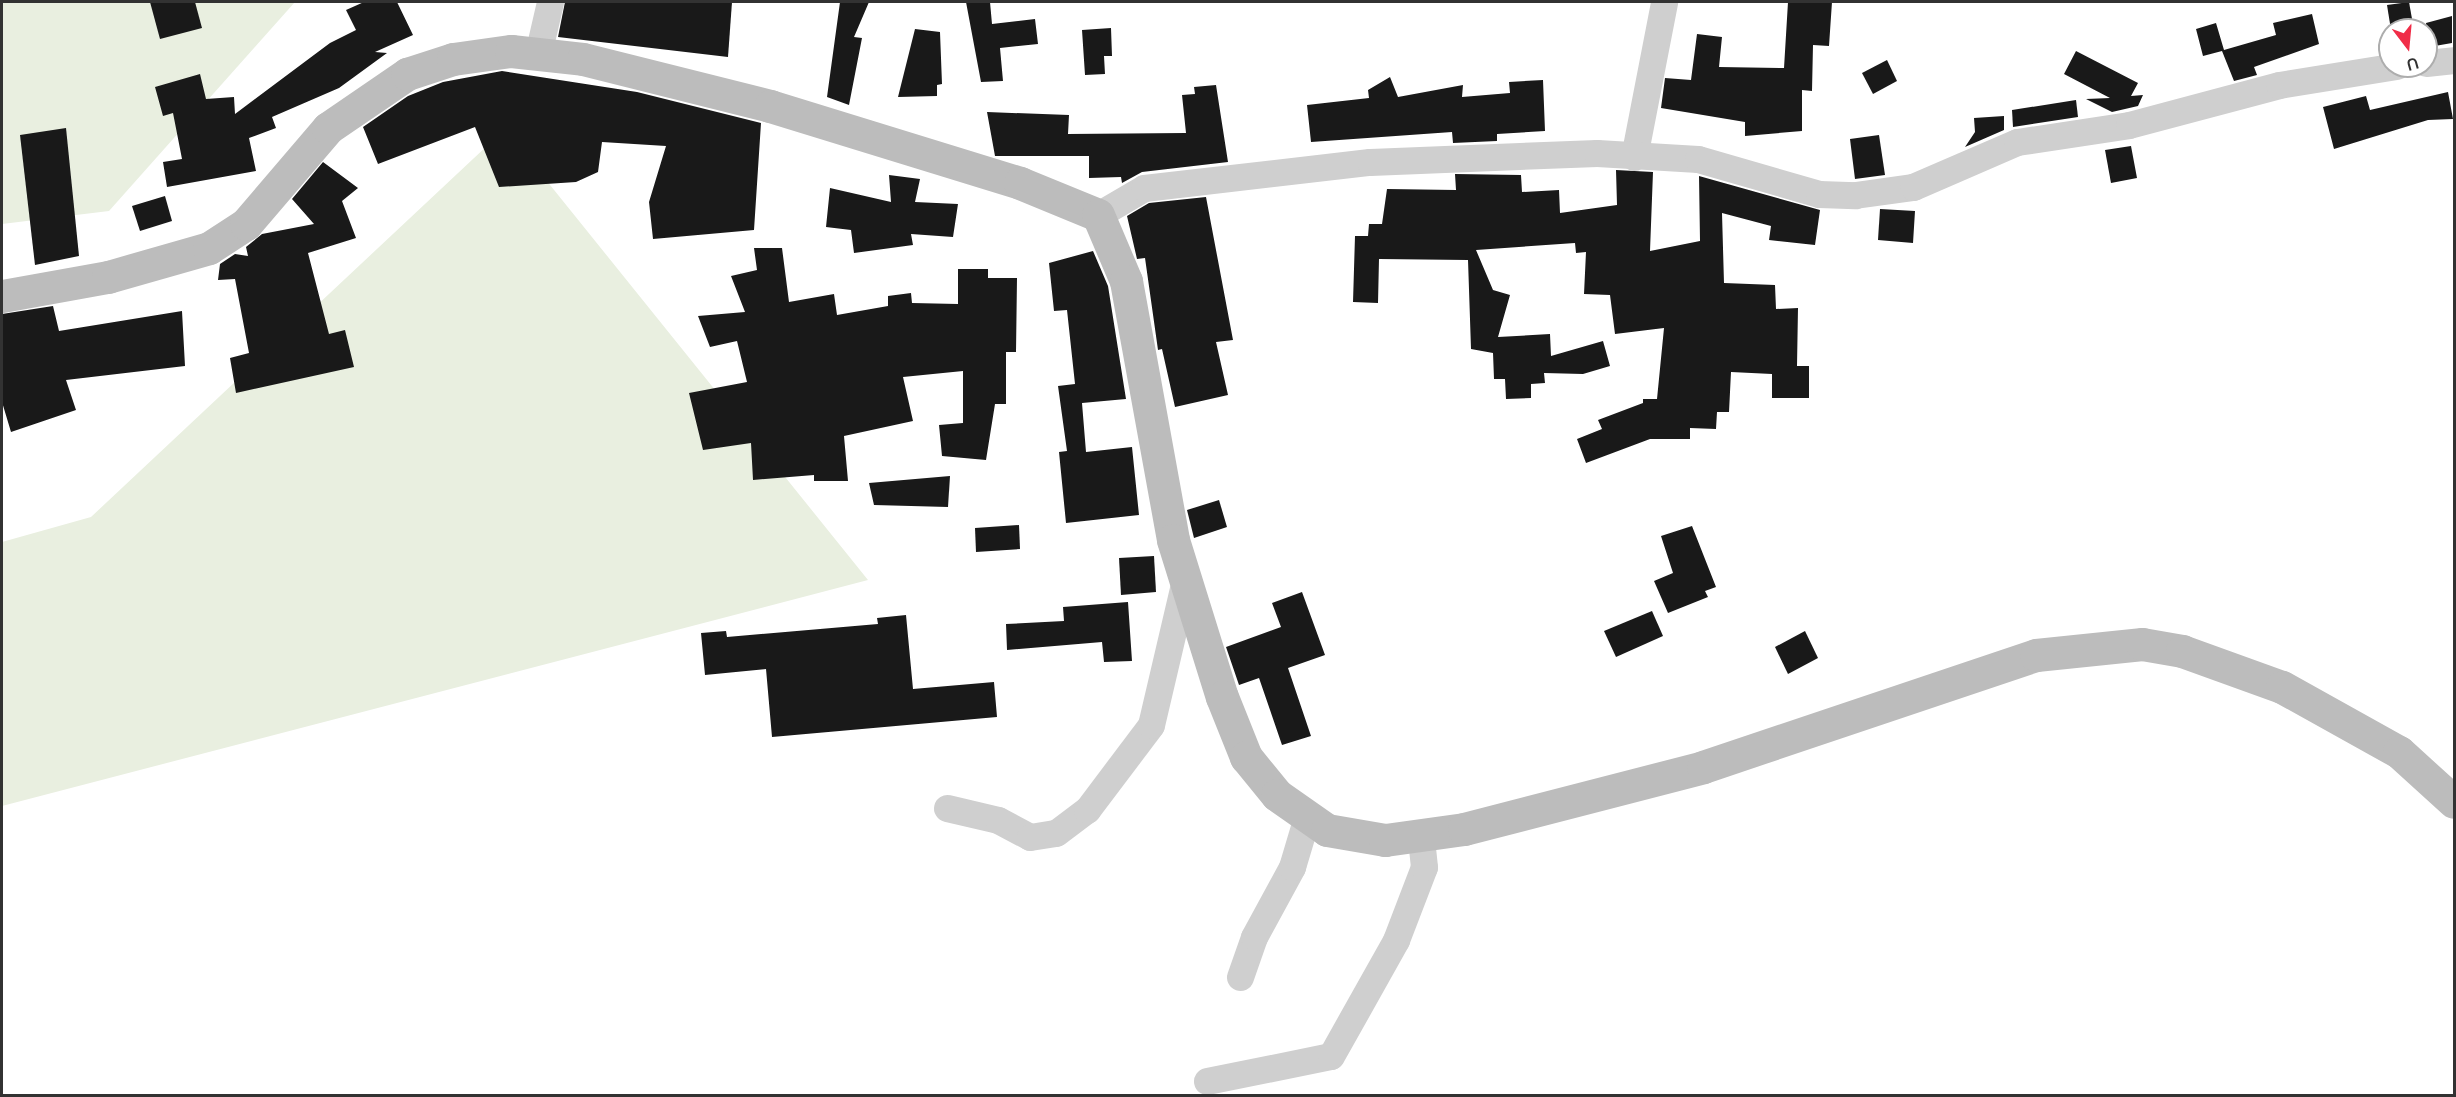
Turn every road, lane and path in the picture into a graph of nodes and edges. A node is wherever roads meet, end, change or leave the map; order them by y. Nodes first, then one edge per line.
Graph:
1 (550, 2) edge
2 (1664, 2) edge
3 (538, 54) junction
4 (2454, 60) edge
5 (2438, 62) edge
6 (2378, 69) edge
7 (1634, 157) junction
8 (1098, 215) junction
9 (2, 296) edge
10 (1185, 580) junction
11 (2454, 802) edge
12 (947, 808) dead end
13 (1306, 820) junction
14 (1421, 838) junction
15 (1240, 976) dead end
16 (1207, 1081) dead end

1 - 3 street
2 - 7 street
3 - 8 main road
3 - 9 main road
4 - 5 street
6 - 7 street
7 - 8 street
8 - 10 main road
10 - 12 street
10 - 13 main road
11 - 14 main road
13 - 14 main road
13 - 15 street
14 - 16 street

